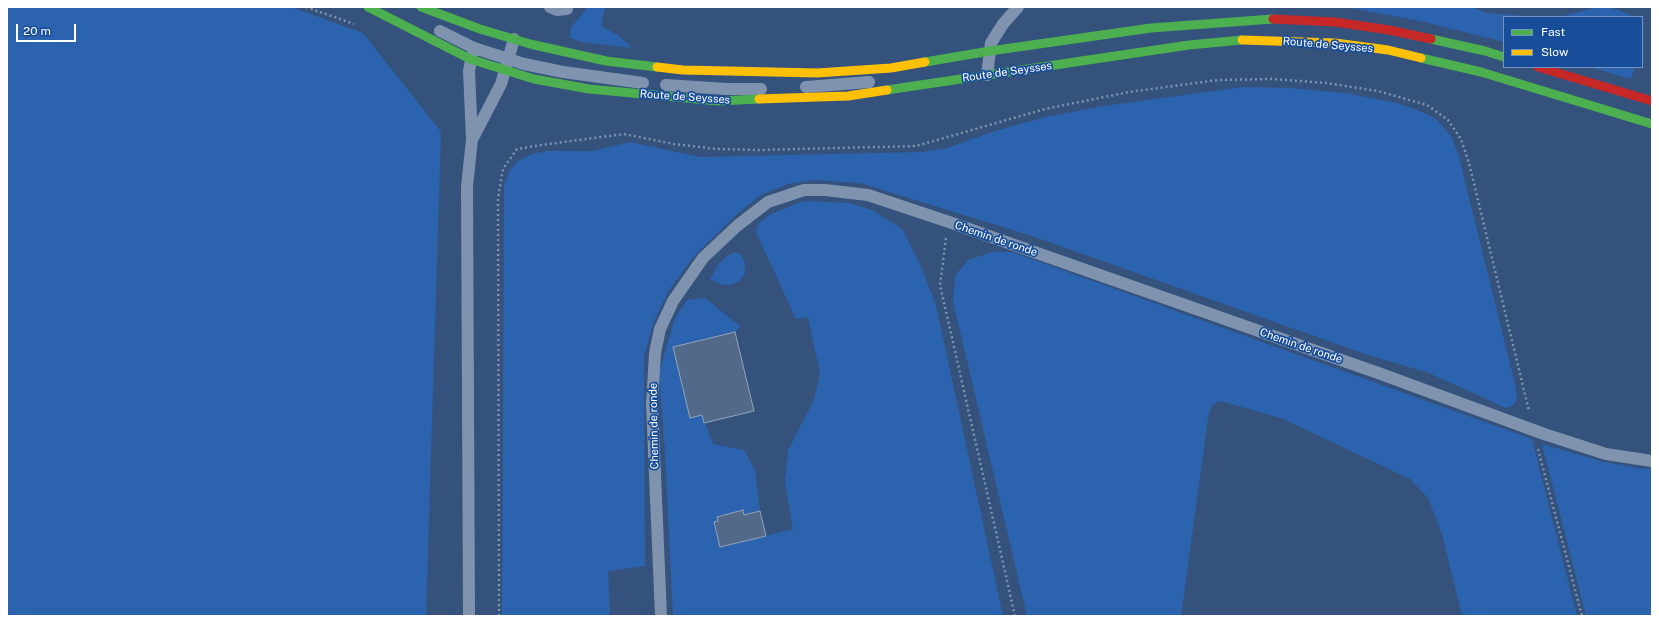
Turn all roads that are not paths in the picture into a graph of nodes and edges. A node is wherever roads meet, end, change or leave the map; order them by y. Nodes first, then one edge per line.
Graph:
1 (368, 7) edge
2 (391, 7) edge
3 (421, 7) edge
4 (550, 7) edge
5 (1018, 7) edge
6 (566, 9) dead end
7 (480, 29) junction
8 (514, 39) junction
9 (990, 51) junction
10 (472, 54) junction
11 (1503, 57) edge
12 (506, 66) junction
13 (1541, 68) edge
14 (988, 70) junction
15 (1652, 101) edge
16 (1652, 113) edge
17 (1652, 124) edge
18 (472, 139) junction
19 (1652, 461) edge
20 (469, 616) edge
21 (661, 616) edge

1 - 10 main road, Route de Seysses
2 - 10 lane, Route de Seysses
3 - 7 main road, Route de Seysses
4 - 6 lane
5 - 9 lane
7 - 8 main road, Route de Seysses
7 - 10 lane
8 - 9 main road, Route de Seysses
8 - 12 lane
9 - 11 main road, Route de Seysses
9 - 14 lane
10 - 12 lane, Route de Seysses
10 - 18 lane
12 - 14 lane, Route de Seysses
12 - 14 main road, Route de Seysses
12 - 18 lane
13 - 15 main road
14 - 16 lane, Route de Seysses
14 - 17 main road, Route de Seysses
18 - 20 lane
19 - 21 lane, Chemin de ronde

